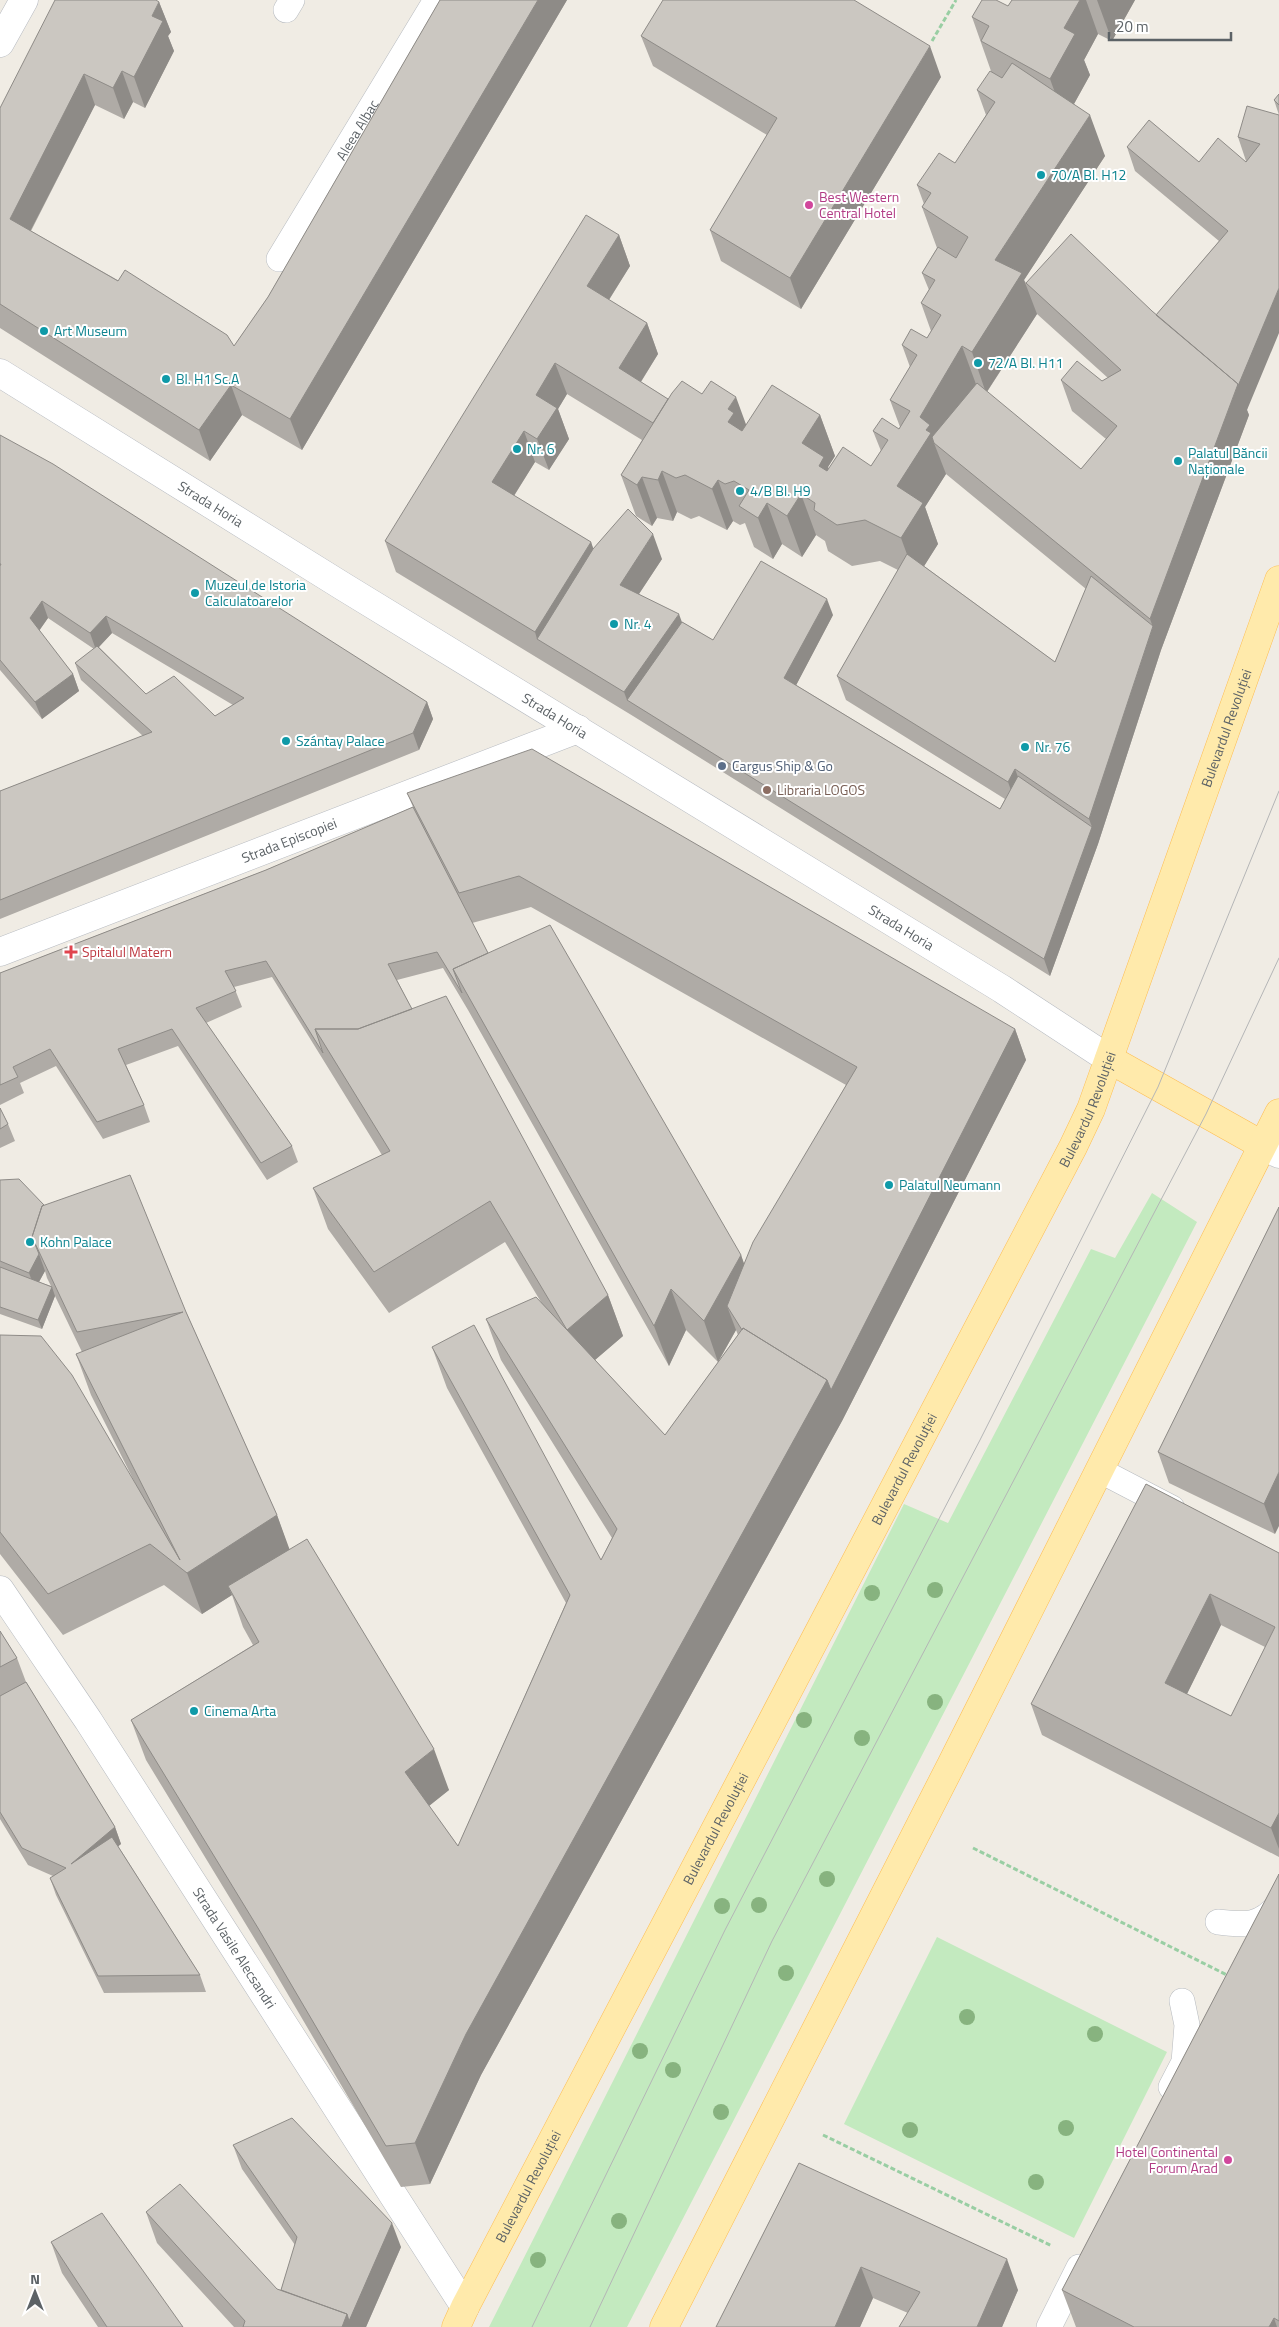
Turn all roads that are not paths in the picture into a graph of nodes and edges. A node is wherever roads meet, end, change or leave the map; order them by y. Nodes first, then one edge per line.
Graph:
1 (24, 0) edge
2 (436, 0) edge
3 (0, 43) edge
4 (279, 259) dead end
5 (0, 373) edge
6 (1279, 580) edge
7 (1274, 611) edge
8 (578, 730) junction
9 (0, 952) edge
10 (1109, 1059) junction
11 (1279, 1113) edge
12 (1270, 1149) edge
13 (1099, 1470) junction
14 (1197, 1520) edge
15 (0, 1590) edge
16 (1279, 1904) edge
17 (1218, 1922) dead end
18 (1182, 2001) dead end
19 (1162, 2106) edge
20 (1087, 2252) edge
21 (460, 2317) edge
22 (664, 2327) edge
23 (1049, 2327) edge

1 - 3 street
2 - 4 lane, Aleea Albac
5 - 8 street, Strada Horia
6 - 7 main road, Bulevardul Revoluției
7 - 10 main road, Bulevardul Revoluției
8 - 9 street, Strada Episcopiei
8 - 10 street, Strada Horia
10 - 12 main road
10 - 21 main road, Bulevardul Revoluției
11 - 12 main road
12 - 13 main road
13 - 14 lane
13 - 22 main road
15 - 21 street, Strada Vasile Alecsandri
16 - 17 lane
18 - 19 lane
20 - 23 lane

